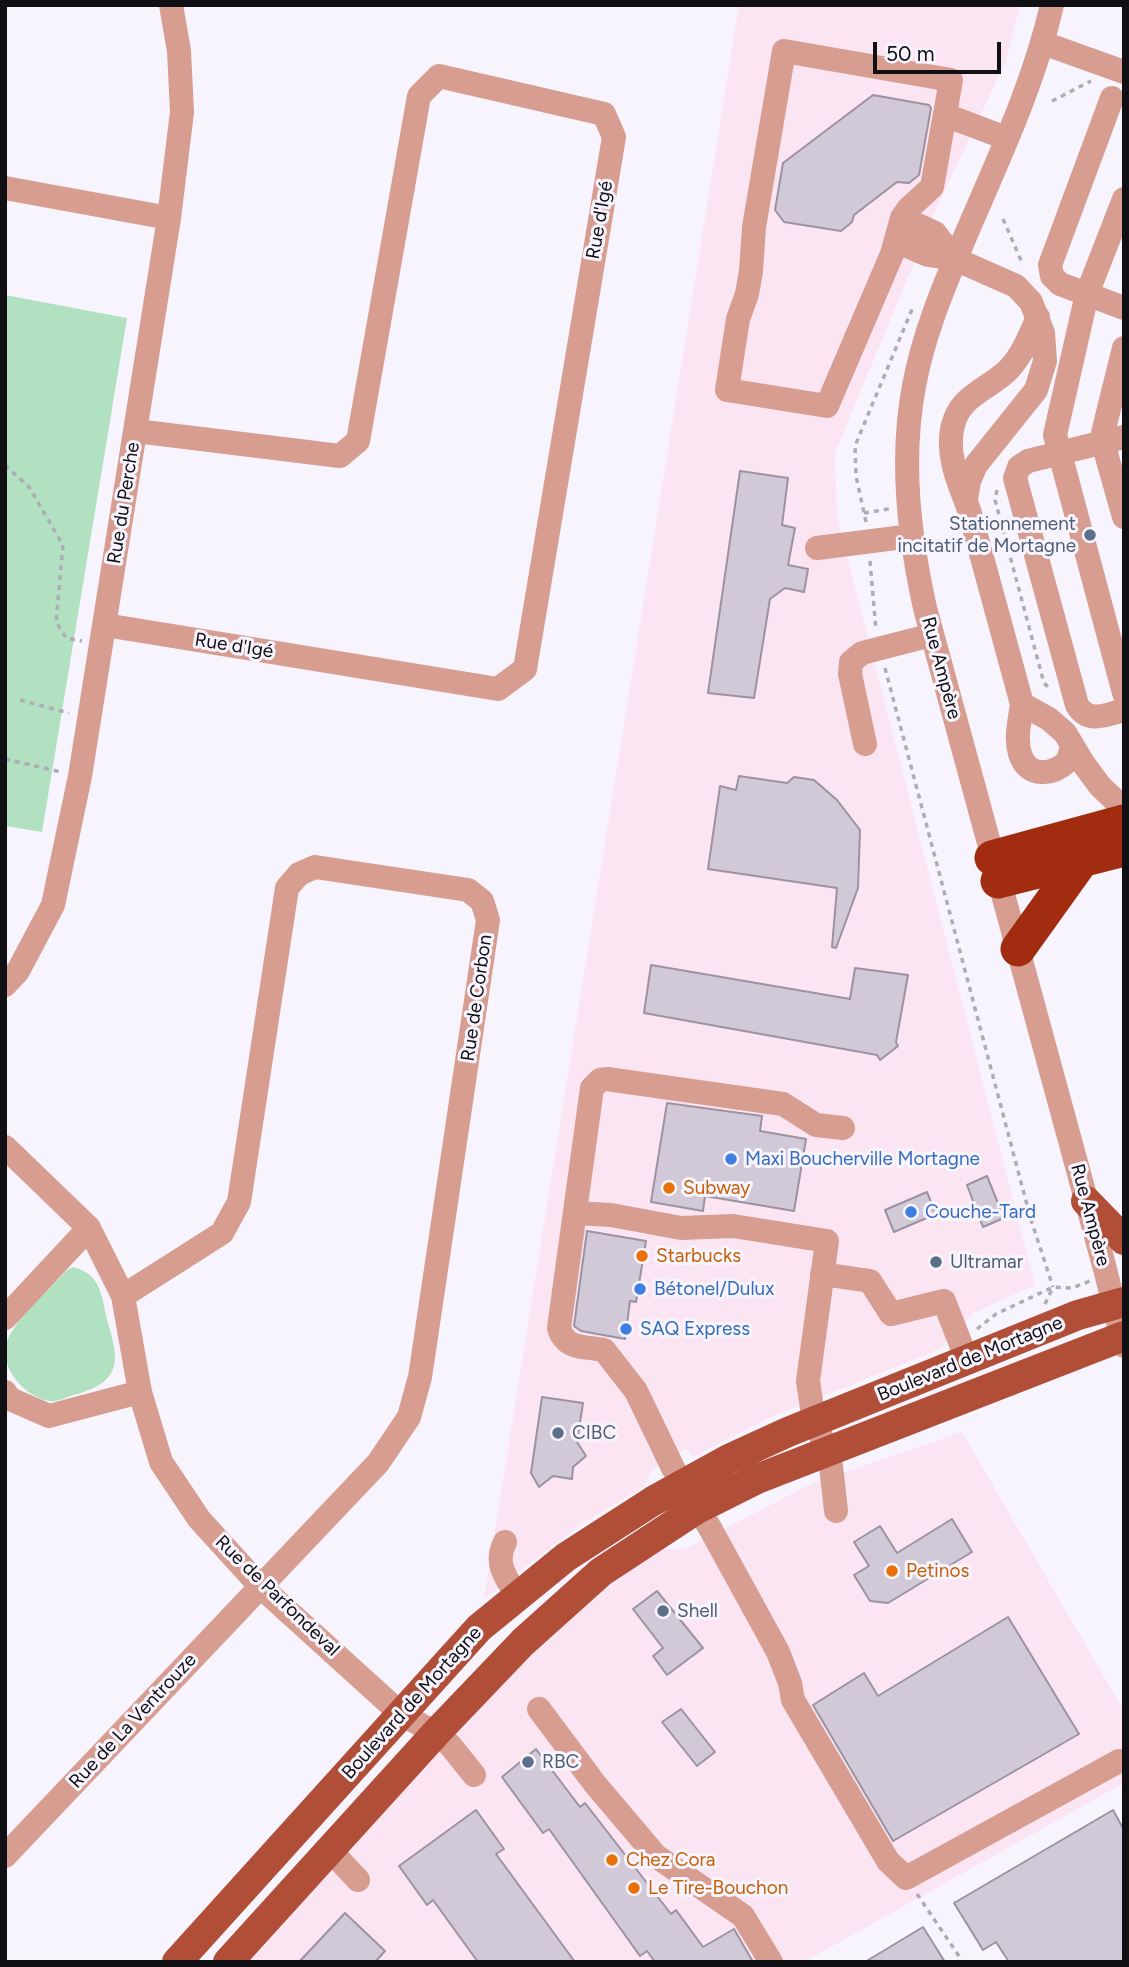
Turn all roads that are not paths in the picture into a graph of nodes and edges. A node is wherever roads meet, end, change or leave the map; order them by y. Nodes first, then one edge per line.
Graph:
1 (172, 5) edge
2 (1052, 5) edge
3 (1043, 43) junction
4 (1124, 72) edge
5 (1112, 98) dead end
6 (946, 115) junction
7 (1006, 138) junction
8 (5, 188) edge
9 (1124, 199) edge
10 (169, 218) junction
11 (899, 230) junction
12 (955, 259) junction
13 (1087, 294) junction
14 (1124, 308) edge
15 (1038, 317) junction
16 (1124, 348) edge
17 (990, 384) junction
18 (1019, 414) junction
19 (136, 431) junction
20 (1114, 439) edge
21 (1058, 453) junction
22 (966, 499) junction
23 (1124, 517) edge
24 (912, 536) junction
25 (817, 548) dead end
26 (103, 635) junction
27 (932, 635) junction
28 (1124, 692) edge
29 (1022, 704) junction
30 (1124, 710) edge
31 (864, 744) dead end
32 (1072, 746) junction
33 (1124, 809) edge
34 (1124, 822) edge
35 (1124, 849) edge
36 (1082, 860) junction
37 (995, 870) junction
38 (1018, 949) junction
39 (5, 985) edge
40 (843, 1128) dead end
41 (5, 1147) edge
42 (575, 1213) junction
43 (1106, 1220) edge
44 (89, 1228) junction
45 (822, 1274) junction
46 (123, 1296) junction
47 (1119, 1304) edge
48 (5, 1318) edge
49 (1123, 1339) edge
50 (970, 1345) junction
51 (5, 1392) edge
52 (140, 1392) junction
53 (817, 1420) junction
54 (826, 1450) junction
55 (689, 1496) junction
56 (836, 1511) dead end
57 (505, 1542) dead end
58 (260, 1586) junction
59 (517, 1595) junction
60 (539, 1709) dead end
61 (401, 1714) junction
62 (436, 1733) junction
63 (1119, 1761) dead end
64 (474, 1774) dead end
65 (330, 1850) junction
66 (5, 1856) edge
67 (358, 1880) dead end
68 (177, 1962) edge
69 (228, 1962) edge
70 (771, 1962) edge

1 - 10 street, Rue du Perche
2 - 3 street, Rue Ampère
3 - 4 street
3 - 7 street, Rue Ampère
5 - 13 street
6 - 7 street
6 - 11 street
6 - 11 street
7 - 12 street, Rue Ampère
8 - 10 street
9 - 13 street
10 - 19 street, Rue du Perche
11 - 12 street
12 - 15 street
12 - 24 street, Rue Ampère
13 - 14 street
13 - 21 street
15 - 17 street
15 - 18 street
16 - 20 street
17 - 18 street
17 - 22 street
18 - 22 street
19 - 26 street, Rue du Perche
19 - 26 street, Rue d'Igé
20 - 21 street
20 - 23 street
21 - 28 street
21 - 30 street
22 - 29 street
24 - 25 street
24 - 27 street, Rue Ampère
26 - 39 street, Rue du Perche
27 - 31 street
27 - 37 street, Rue Ampère
29 - 32 street
29 - 32 street
32 - 33 street
34 - 37 highway
35 - 36 highway
36 - 37 highway
36 - 38 highway
37 - 38 street, Rue Ampère
38 - 43 street, Rue Ampère
40 - 42 street
41 - 44 street, Rue de Parfondeval
42 - 45 street
42 - 55 street
43 - 47 street, Rue Ampère
44 - 46 street, Rue de Parfondeval
44 - 48 street
45 - 50 street
45 - 53 street
46 - 52 street, Rue de Parfondeval
46 - 58 street, Rue de Corbon
47 - 49 street, Rue Ampère
47 - 50 main road, Boulevard de Mortagne
49 - 54 main road, Boulevard de Mortagne
50 - 53 main road, Boulevard de Mortagne
51 - 52 street
52 - 58 street, Rue de Parfondeval
53 - 54 street
53 - 55 main road, Boulevard de Mortagne
54 - 55 main road, Boulevard de Mortagne
54 - 56 street
55 - 59 main road, Boulevard de Mortagne
55 - 62 main road, Boulevard de Mortagne
55 - 63 street
57 - 59 street
58 - 61 street, Rue de Parfondeval
58 - 66 street, Rue de La Ventrouze
59 - 61 main road, Boulevard de Mortagne
60 - 70 street
61 - 62 street, Rue de Parfondeval
61 - 68 main road, Boulevard de Mortagne
62 - 64 street, Rue de Parfondeval
62 - 65 main road, Boulevard de Mortagne
65 - 67 street
65 - 69 main road, Boulevard de Mortagne

